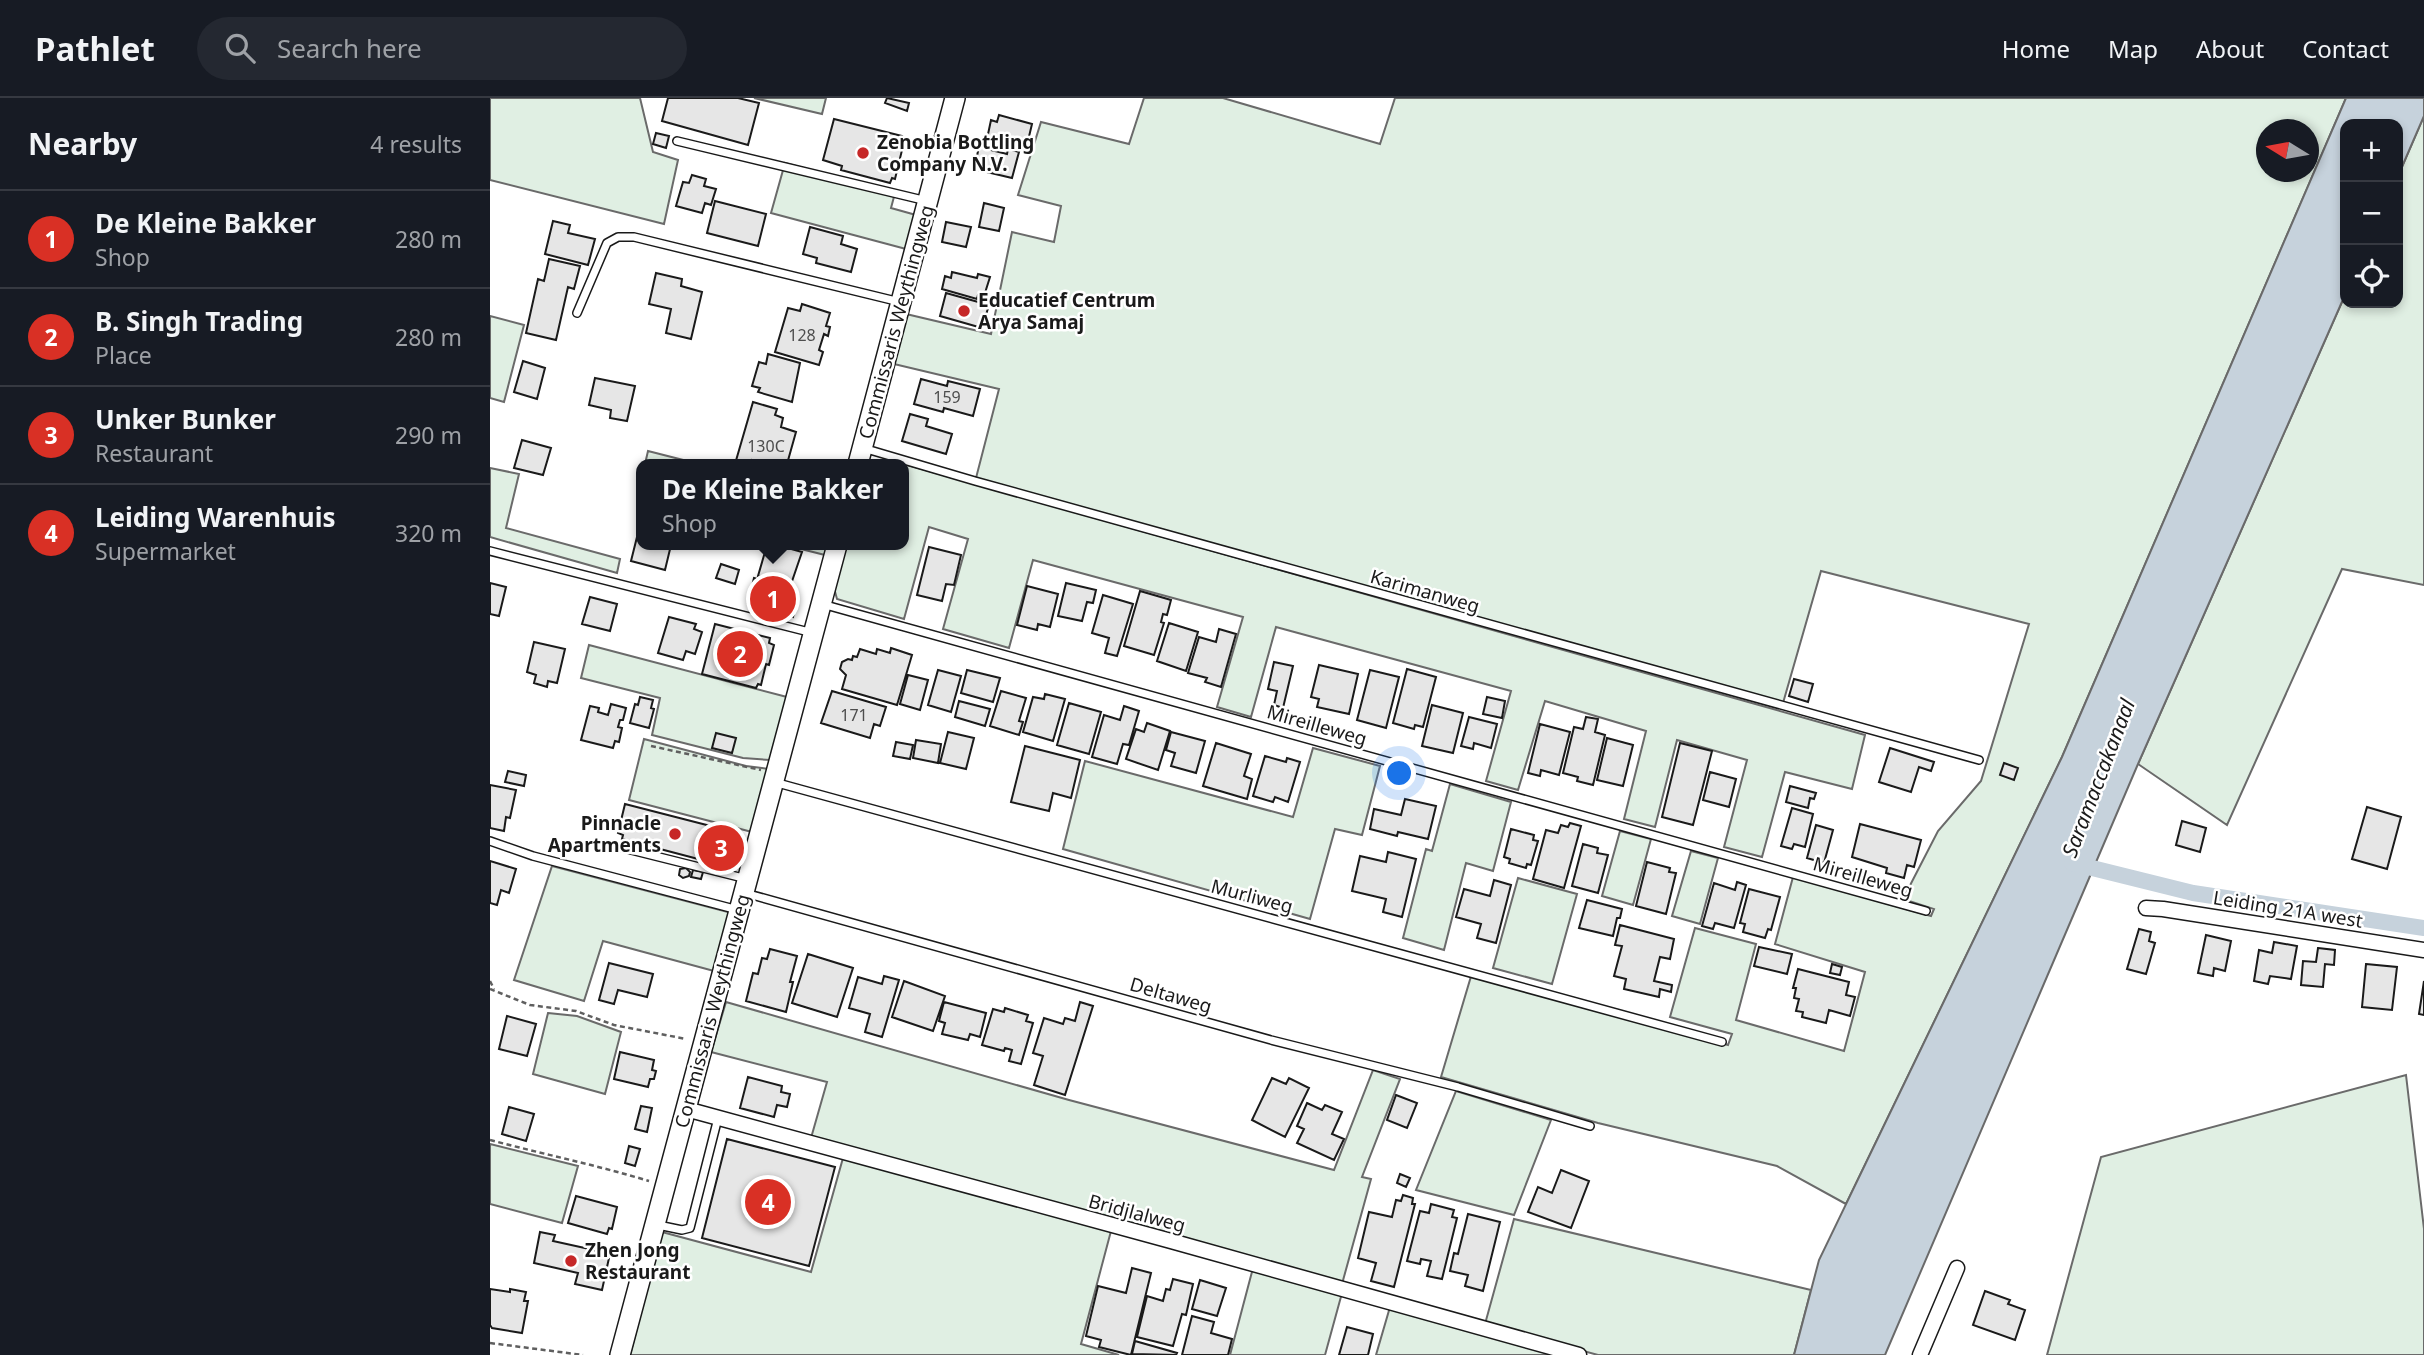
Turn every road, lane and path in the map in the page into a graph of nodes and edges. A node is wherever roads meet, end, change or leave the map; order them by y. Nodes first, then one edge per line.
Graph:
1 (955, 98) edge
2 (677, 141) dead end
3 (927, 201) junction
4 (901, 302) junction
5 (577, 313) dead end
6 (860, 456) edge
7 (909, 467) edge
8 (836, 550) edge
9 (490, 551) edge
10 (821, 603) junction
11 (813, 633) junction
12 (651, 746) dead end
13 (1979, 760) dead end
14 (775, 777) junction
15 (490, 841) edge
16 (619, 846) dead end
17 (744, 894) junction
18 (2146, 908) dead end
19 (1926, 911) dead end
20 (2424, 950) edge
21 (490, 981) edge
22 (492, 989) edge
23 (703, 1042) junction
24 (1722, 1042) dead end
25 (686, 1110) junction
26 (718, 1118) junction
27 (1590, 1126) dead end
28 (490, 1140) edge
29 (666, 1186) junction
30 (655, 1224) junction
31 (1957, 1268) dead end
32 (490, 1343) edge
33 (583, 1355) edge
34 (620, 1355) edge
35 (1579, 1355) edge
36 (1920, 1355) edge

1 - 3 main road, Commissaris Weythingweg
2 - 3 lane
3 - 4 main road, Commissaris Weythingweg
4 - 5 lane
4 - 6 main road, Commissaris Weythingweg
7 - 13 lane, Karimanweg
8 - 10 main road, Commissaris Weythingweg
9 - 11 lane
10 - 11 main road, Commissaris Weythingweg
10 - 19 lane, Mireilleweg
11 - 14 main road, Commissaris Weythingweg
12 - 14 path
14 - 17 main road, Commissaris Weythingweg
14 - 24 lane, Murliweg
15 - 17 lane
16 - 17 lane
17 - 23 main road, Commissaris Weythingweg
17 - 27 lane, Deltaweg
18 - 20 street, Leiding 21A west
21 - 22 path
22 - 23 path
23 - 25 main road, Commissaris Weythingweg
25 - 26 street, Bridjlalweg
25 - 29 main road, Commissaris Weythingweg
26 - 30 lane
26 - 35 street, Bridjlalweg
28 - 29 path
29 - 30 main road, Commissaris Weythingweg
30 - 34 main road, Commissaris Weythingweg
31 - 36 street
32 - 33 path

